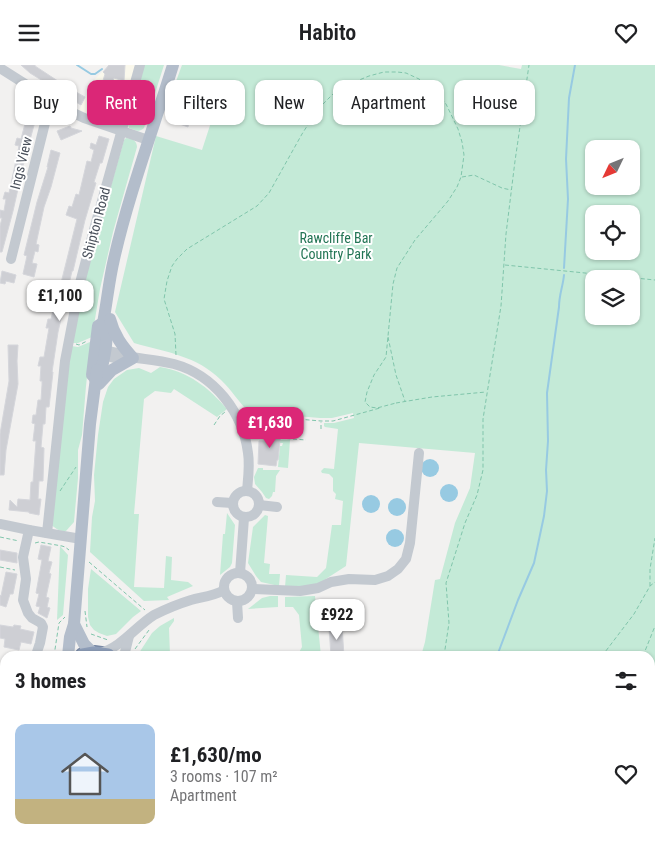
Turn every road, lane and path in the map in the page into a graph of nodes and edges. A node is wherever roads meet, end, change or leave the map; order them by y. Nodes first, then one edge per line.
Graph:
1 (140, 65) edge
2 (173, 65) edge
3 (529, 65) edge
4 (0, 68) edge
5 (18, 80) edge
6 (77, 115) edge
7 (44, 125) edge
8 (122, 131) junction
9 (148, 140) junction
10 (461, 177) junction
11 (512, 190) junction
12 (11, 259) dead end
13 (504, 265) junction
14 (655, 280) edge
15 (106, 304) junction
16 (103, 323) junction
17 (388, 336) junction
18 (93, 341) junction
19 (69, 343) junction
20 (104, 353) junction
21 (129, 357) junction
22 (176, 357) dead end
23 (95, 384) junction
24 (487, 391) junction
25 (405, 402) junction
26 (396, 403) junction
27 (244, 411) dead end
28 (321, 421) junction
29 (321, 429) dead end
30 (280, 438) dead end
31 (306, 440) dead end
32 (419, 453) dead end
33 (79, 463) dead end
34 (247, 491) junction
35 (59, 493) dead end
36 (217, 502) dead end
37 (232, 503) junction
38 (259, 505) junction
39 (277, 507) dead end
40 (244, 518) junction
41 (0, 524) edge
42 (29, 530) junction
43 (46, 533) junction
44 (0, 537) edge
45 (655, 538) edge
46 (81, 539) junction
47 (27, 542) junction
48 (70, 551) dead end
49 (88, 561) dead end
50 (0, 567) edge
51 (26, 573) junction
52 (240, 573) junction
53 (655, 582) edge
54 (650, 586) junction
55 (253, 589) junction
56 (224, 590) junction
57 (237, 602) junction
58 (85, 606) dead end
59 (147, 612) dead end
60 (238, 618) dead end
61 (70, 620) junction
62 (655, 626) edge
63 (151, 627) dead end
64 (87, 629) dead end
65 (90, 633) dead end
66 (129, 636) junction
67 (110, 640) dead end
68 (38, 651) edge
69 (55, 651) edge
70 (69, 651) edge
71 (92, 651) edge
72 (107, 651) edge
73 (128, 651) edge
74 (131, 651) edge
75 (445, 651) edge
76 (606, 651) edge
77 (645, 651) edge

1 - 8 street, Shipton Road
2 - 9 main road, Shipton Road
3 - 11 path
4 - 5 street
6 - 8 street
7 - 12 street, Ings View
8 - 9 street
8 - 19 street, Shipton Road
9 - 15 main road, Shipton Road
10 - 11 path
10 - 17 path
10 - 22 path
11 - 13 path
13 - 14 path
13 - 24 path
15 - 16 main road, Shipton Road
15 - 21 main road
16 - 18 main road, Shipton Road
16 - 20 main road, Shipton Road
17 - 25 path
17 - 26 path
18 - 19 path
18 - 20 main road
18 - 23 main road, Shipton Road
19 - 43 street, Shipton Road
20 - 21 street
20 - 23 main road, Shipton Road
21 - 23 main road
21 - 34 street
23 - 46 main road, Shipton Road
24 - 25 path
24 - 75 path
25 - 26 path
26 - 28 path
27 - 28 path
28 - 29 path
30 - 31 path
32 - 55 street
33 - 35 path
34 - 37 street
34 - 38 street
36 - 37 street
37 - 40 street
38 - 39 street
38 - 40 street
40 - 52 street
41 - 42 street
42 - 43 street
42 - 47 street
43 - 46 street
44 - 47 path
45 - 54 path
46 - 61 main road, Shipton Road
47 - 48 path
47 - 51 street
49 - 59 path
50 - 51 path
51 - 68 street
52 - 55 street
52 - 56 street
53 - 54 path
54 - 76 path
55 - 57 street
56 - 57 street
56 - 66 street
57 - 60 street
58 - 64 path
61 - 69 path
61 - 70 main road, Shipton Road
61 - 71 main road
62 - 77 path
63 - 74 path
65 - 67 path
66 - 72 street
66 - 73 street

